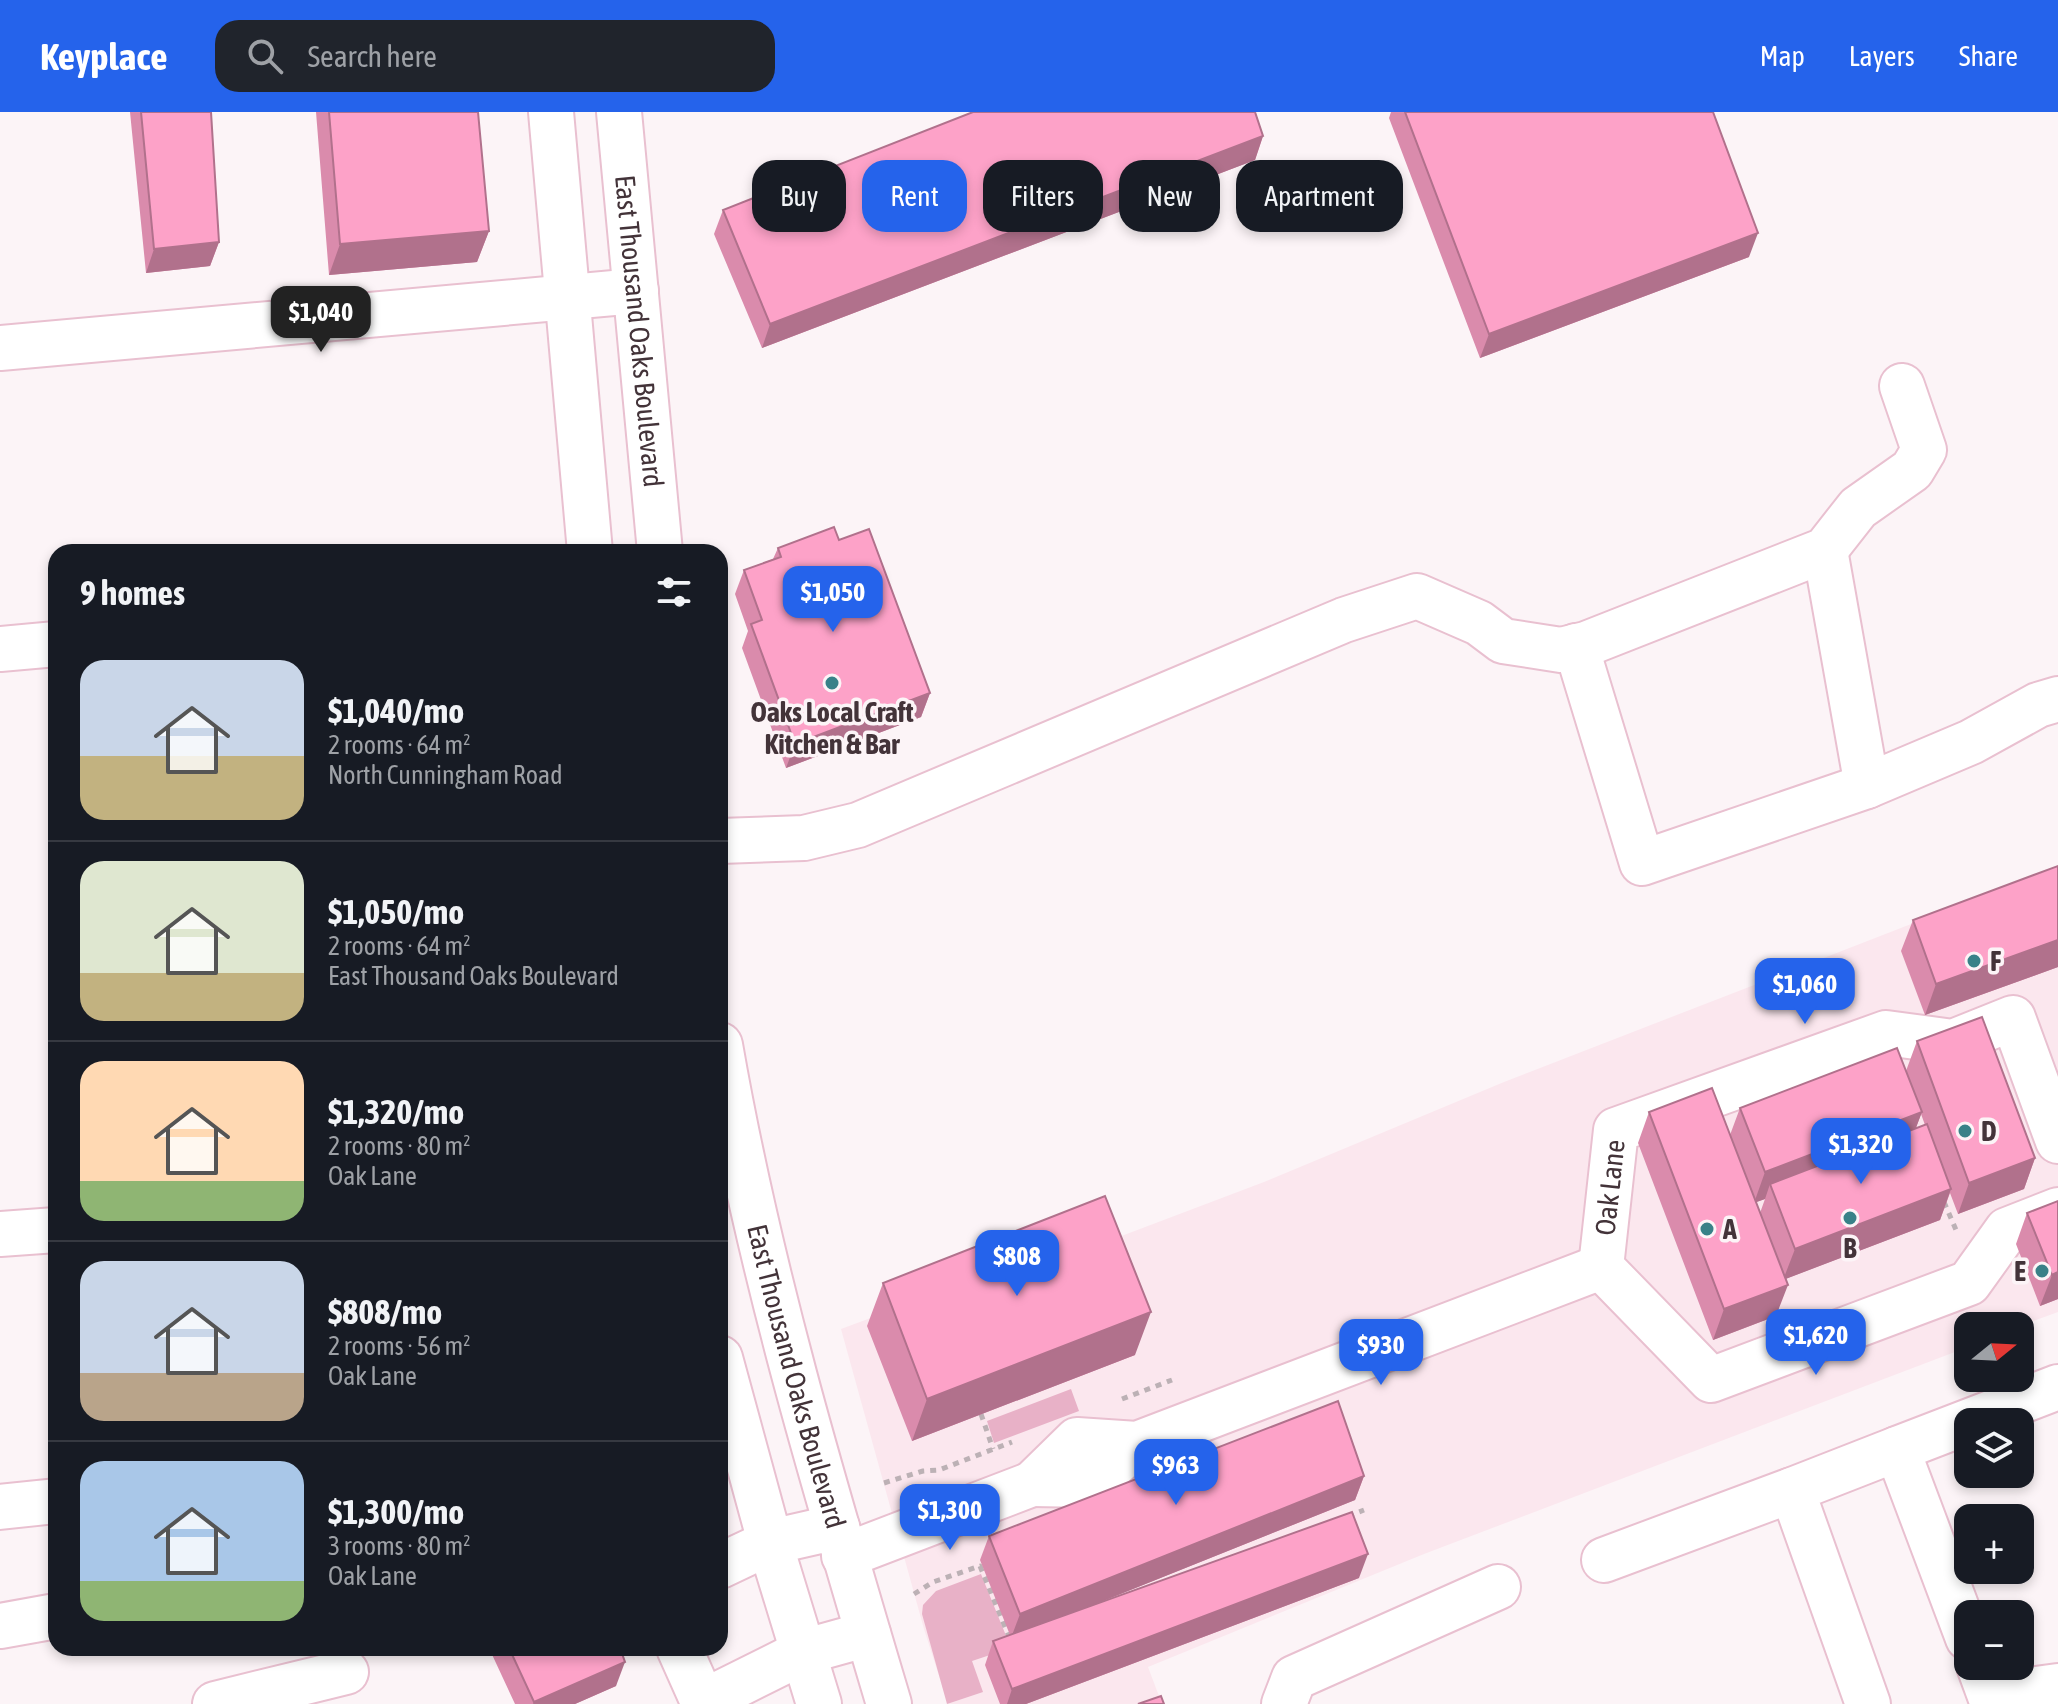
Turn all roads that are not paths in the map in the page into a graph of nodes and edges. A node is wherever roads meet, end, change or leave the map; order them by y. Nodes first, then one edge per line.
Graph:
1 (551, 112) edge
2 (619, 112) edge
3 (636, 291) junction
4 (566, 298) junction
5 (0, 348) edge
6 (1902, 386) dead end
7 (589, 544) edge
8 (659, 544) edge
9 (1825, 550) junction
10 (48, 645) edge
11 (1576, 646) junction
12 (0, 649) edge
13 (2058, 699) edge
14 (1867, 786) junction
15 (728, 841) edge
16 (728, 1131) edge
17 (2058, 1141) edge
18 (2058, 1210) edge
19 (48, 1231) edge
20 (0, 1234) edge
21 (1601, 1267) junction
22 (728, 1387) edge
23 (2058, 1387) edge
24 (1897, 1449) junction
25 (1792, 1490) junction
26 (48, 1502) edge
27 (0, 1507) edge
28 (840, 1541) junction
29 (771, 1542) junction
30 (1604, 1560) dead end
31 (728, 1562) edge
32 (1498, 1587) dead end
33 (1954, 1601) edge
34 (48, 1617) edge
35 (0, 1626) edge
36 (868, 1634) junction
37 (803, 1652) junction
38 (683, 1656) edge
39 (347, 1675) edge
40 (1985, 1680) edge
41 (2058, 1686) edge
42 (215, 1704) edge
43 (705, 1704) edge
44 (819, 1704) edge
45 (889, 1704) edge
46 (1284, 1704) edge
47 (1868, 1704) edge
48 (1996, 1704) edge

1 - 4 street
2 - 3 street, East Thousand Oaks Boulevard
3 - 4 street
3 - 8 street, East Thousand Oaks Boulevard
4 - 5 street
4 - 7 street
6 - 9 street
9 - 11 street
9 - 14 street
10 - 12 street
11 - 14 street
11 - 15 street
13 - 14 street
16 - 28 street, East Thousand Oaks Boulevard
17 - 21 street, Oak Lane
18 - 21 street, Oak Lane
19 - 20 street
21 - 28 street, Oak Lane
22 - 29 street
23 - 24 street
24 - 25 street
24 - 33 street
25 - 30 street
25 - 47 street
26 - 27 street
28 - 29 street, Oak Lane
28 - 36 street, East Thousand Oaks Boulevard
29 - 31 street, Oak Lane
29 - 37 street
32 - 46 street
34 - 35 street
36 - 37 street
36 - 45 street, East Thousand Oaks Boulevard
37 - 43 street
37 - 44 street
38 - 43 street
39 - 42 street
40 - 48 street
41 - 48 street

